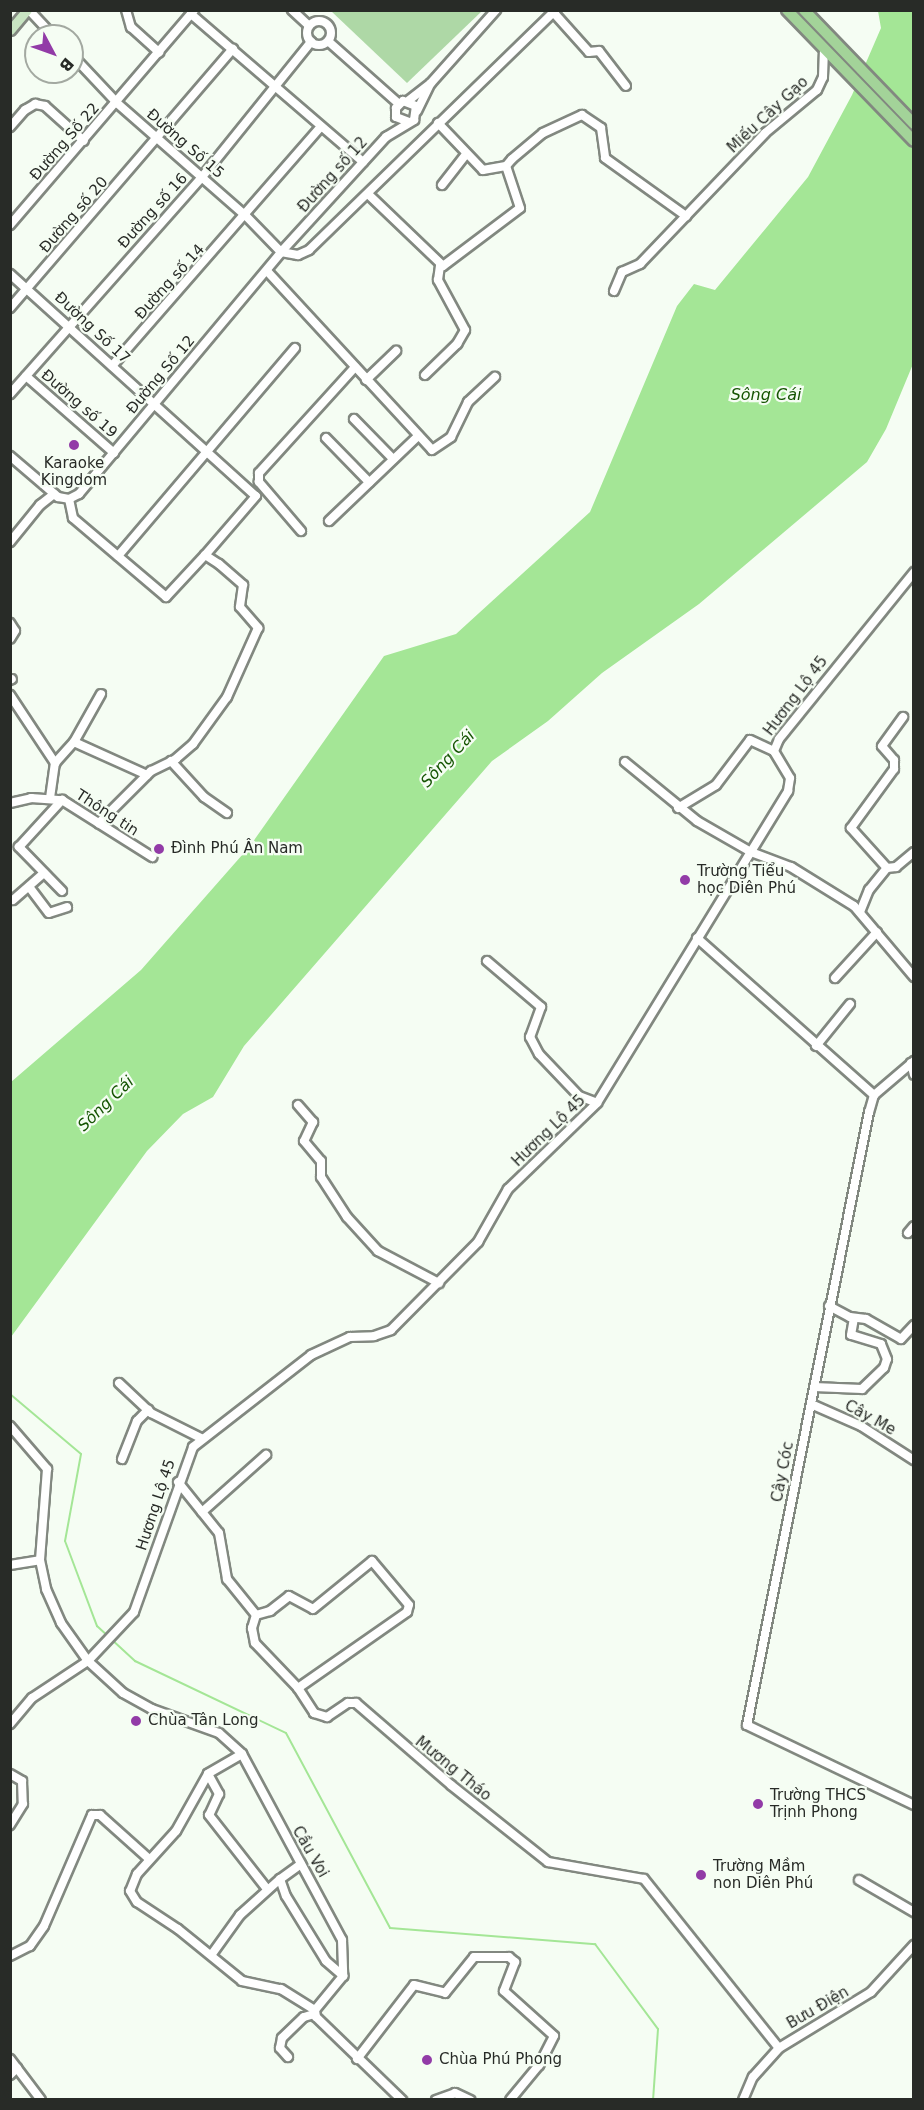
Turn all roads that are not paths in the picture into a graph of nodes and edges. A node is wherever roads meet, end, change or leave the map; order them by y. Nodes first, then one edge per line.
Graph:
1 (28, 10) edge
2 (126, 10) edge
3 (292, 10) edge
4 (496, 10) edge
5 (787, 10) edge
6 (804, 10) edge
7 (192, 12) edge
8 (555, 12) edge
9 (41, 24) edge
10 (309, 26) junction
11 (10, 30) edge
12 (328, 41) junction
13 (311, 42) junction
14 (232, 50) junction
15 (159, 51) junction
16 (827, 55) junction
17 (84, 68) edge
18 (431, 83) junction
19 (626, 86) dead end
20 (408, 101) junction
21 (117, 103) junction
22 (399, 104) junction
23 (417, 111) junction
24 (395, 112) junction
25 (409, 122) junction
26 (438, 123) junction
27 (914, 124) edge
28 (321, 126) junction
29 (10, 127) edge
30 (386, 137) junction
31 (158, 139) junction
32 (84, 141) junction
33 (914, 141) edge
34 (466, 154) junction
35 (363, 162) junction
36 (506, 166) junction
37 (202, 177) junction
38 (442, 185) dead end
39 (368, 194) junction
40 (246, 216) junction
41 (686, 216) junction
42 (11, 225) edge
43 (281, 252) junction
44 (440, 266) junction
45 (267, 271) junction
46 (10, 274) edge
47 (27, 288) junction
48 (614, 291) dead end
49 (10, 308) edge
50 (71, 326) junction
51 (295, 348) dead end
52 (396, 351) dead end
53 (112, 366) junction
54 (355, 367) junction
55 (425, 375) dead end
56 (26, 376) junction
57 (495, 377) dead end
58 (366, 380) junction
59 (10, 394) edge
60 (154, 403) junction
61 (354, 419) dead end
62 (418, 436) junction
63 (326, 438) dead end
64 (207, 450) junction
65 (114, 453) junction
66 (10, 456) edge
67 (393, 459) junction
68 (369, 482) junction
69 (54, 494) junction
70 (69, 499) junction
71 (329, 521) dead end
72 (301, 531) dead end
73 (10, 543) edge
74 (205, 555) junction
75 (118, 556) junction
76 (914, 572) edge
77 (10, 623) edge
78 (10, 639) edge
79 (101, 694) dead end
80 (10, 695) edge
81 (903, 717) dead end
82 (74, 742) junction
83 (774, 751) junction
84 (171, 761) junction
85 (625, 762) dead end
86 (55, 763) junction
87 (147, 775) junction
88 (50, 798) junction
89 (62, 800) junction
90 (10, 803) edge
91 (678, 808) junction
92 (227, 813) dead end
93 (99, 823) junction
94 (751, 852) junction
95 (914, 852) edge
96 (152, 857) dead end
97 (887, 868) junction
98 (44, 873) junction
99 (30, 888) junction
100 (62, 891) dead end
101 (11, 900) edge
102 (67, 907) dead end
103 (860, 912) junction
104 (877, 932) junction
105 (697, 938) junction
106 (487, 961) dead end
107 (914, 977) edge
108 (835, 978) dead end
109 (850, 1004) dead end
110 (816, 1046) junction
111 (912, 1062) edge
112 (914, 1074) edge
113 (874, 1095) junction
114 (597, 1103) junction
115 (298, 1105) dead end
116 (439, 1283) junction
117 (830, 1306) junction
118 (854, 1318) junction
119 (914, 1325) edge
120 (119, 1383) dead end
121 (814, 1387) junction
122 (811, 1404) junction
123 (148, 1410) junction
124 (10, 1426) edge
125 (201, 1438) junction
126 (266, 1455) dead end
127 (122, 1459) dead end
128 (914, 1460) edge
129 (178, 1482) junction
130 (202, 1512) junction
131 (40, 1560) junction
132 (10, 1565) edge
133 (256, 1616) junction
134 (88, 1661) junction
135 (298, 1688) junction
136 (10, 1724) edge
137 (242, 1754) junction
138 (10, 1774) edge
139 (208, 1774) junction
140 (914, 1805) edge
141 (10, 1825) edge
142 (149, 1859) junction
143 (301, 1864) junction
144 (280, 1879) junction
145 (859, 1880) dead end
146 (267, 1889) junction
147 (914, 1912) edge
148 (914, 1945) edge
149 (212, 1954) junction
150 (10, 1956) edge
151 (343, 1976) junction
152 (315, 2012) junction
153 (779, 2048) junction
154 (288, 2057) dead end
155 (10, 2059) edge
156 (357, 2059) junction
157 (17, 2068) junction
158 (10, 2075) edge
159 (41, 2100) edge
160 (402, 2100) edge
161 (436, 2100) edge
162 (470, 2100) edge
163 (510, 2100) edge
164 (743, 2100) edge

1 - 9 street
1 - 11 main road
2 - 15 street
3 - 10 street
4 - 18 street
5 - 16 highway
6 - 27 highway
7 - 14 street
7 - 15 street, Đường Số 22
8 - 19 street
8 - 26 street
10 - 12 street
10 - 13 street
12 - 13 street
12 - 22 street
13 - 37 street, Đường số 16
14 - 28 street
14 - 31 street, Đường số 20
15 - 21 street, Đường Số 22
16 - 33 highway
16 - 41 street, Miếu Cây Gạo
17 - 21 street, Đường Số 15
18 - 20 street
18 - 23 street
20 - 22 street
20 - 23 street
21 - 31 street, Đường Số 15
21 - 32 street, Đường Số 22
22 - 24 street
23 - 25 street
24 - 25 street
24 - 30 street
25 - 30 street, Đường số 12
26 - 34 street
26 - 39 street
28 - 35 street
28 - 40 street, Đường số 14
29 - 32 street, Đường Số 22
30 - 35 street, Đường số 12
31 - 37 street, Đường Số 15
31 - 47 street, Đường số 20
32 - 42 street, Đường Số 22
34 - 36 street
34 - 38 street
35 - 43 street, Đường số 12
36 - 41 street
36 - 44 street
37 - 40 street, Đường Số 15
37 - 50 street, Đường số 16
39 - 43 street
39 - 44 street
40 - 43 street, Đường Số 15
40 - 53 street, Đường số 14
41 - 48 street, Miếu Cây Gạo
43 - 45 street, Đường Số 12
44 - 55 street
45 - 54 street
45 - 60 street, Đường Số 12
46 - 47 street, Đường Số 17
47 - 49 street, Đường số 20
47 - 50 street, Đường Số 17
50 - 53 street, Đường Số 17
50 - 56 street, Đường số 16
51 - 64 street
52 - 58 street
53 - 60 street, Đường Số 17
54 - 58 street
54 - 72 street
56 - 59 street, Đường số 16
56 - 65 street, Đường số 19
57 - 62 street
58 - 62 street
60 - 64 street, Đường Số 17
60 - 65 street, Đường Số 12
61 - 67 street
62 - 67 street
63 - 68 street
64 - 74 street, Đường Số 17
64 - 75 street
65 - 70 street, Đường Số 12
66 - 69 street
67 - 68 street
68 - 71 street
69 - 70 street
69 - 73 street
70 - 75 street
74 - 75 street
74 - 84 street
76 - 83 street, Hương Lộ 45
77 - 78 street
79 - 82 street
80 - 86 street
81 - 97 street
82 - 86 street
82 - 87 street
83 - 91 street
83 - 94 street, Hương Lộ 45
84 - 87 street
84 - 92 street
85 - 91 street
86 - 88 street
87 - 93 street
88 - 89 street, Thông tin
88 - 90 street, Thông tin
89 - 93 street, Thông tin
89 - 98 street
91 - 94 street
93 - 96 street, Thông tin
94 - 103 street
94 - 105 street, Hương Lộ 45
95 - 97 street
97 - 103 street
98 - 99 street
98 - 100 street
99 - 101 street
99 - 102 street
103 - 104 street
104 - 107 street
104 - 108 street
105 - 110 street
105 - 114 street, Hương Lộ 45
106 - 114 street
109 - 110 street
110 - 113 street
111 - 112 street
111 - 113 street
113 - 117 street, Cây Cóc
114 - 116 street, Hương Lộ 45
115 - 116 street
116 - 125 street, Hương Lộ 45
117 - 118 street
117 - 121 street, Cây Cóc
118 - 119 street
118 - 121 street
120 - 123 street
121 - 122 street, Cây Cóc
122 - 128 street, Cây Me
122 - 140 street, Cây Cóc
123 - 125 street
123 - 127 street
124 - 131 street
125 - 129 street, Hương Lộ 45
126 - 130 street
129 - 130 street
129 - 134 street, Hương Lộ 45
130 - 133 street
131 - 132 street
131 - 134 street
133 - 135 street, Mương Tháo
133 - 135 street
134 - 136 street, Hương Lộ 45
134 - 137 street, Cầu Voi
135 - 153 street, Mương Tháo
137 - 139 street
137 - 143 street, Cầu Voi
138 - 141 street
139 - 142 street
139 - 146 street
142 - 149 street
142 - 150 street
143 - 144 street
143 - 151 street, Cầu Voi
144 - 146 street
144 - 151 street
145 - 147 street
146 - 149 street
148 - 153 street, Bưu Điện
149 - 152 street
151 - 152 street
152 - 154 street
152 - 156 street
153 - 164 street, Bưu Điện
155 - 157 street
156 - 160 street
156 - 163 street
157 - 158 street
157 - 159 street
161 - 162 street

